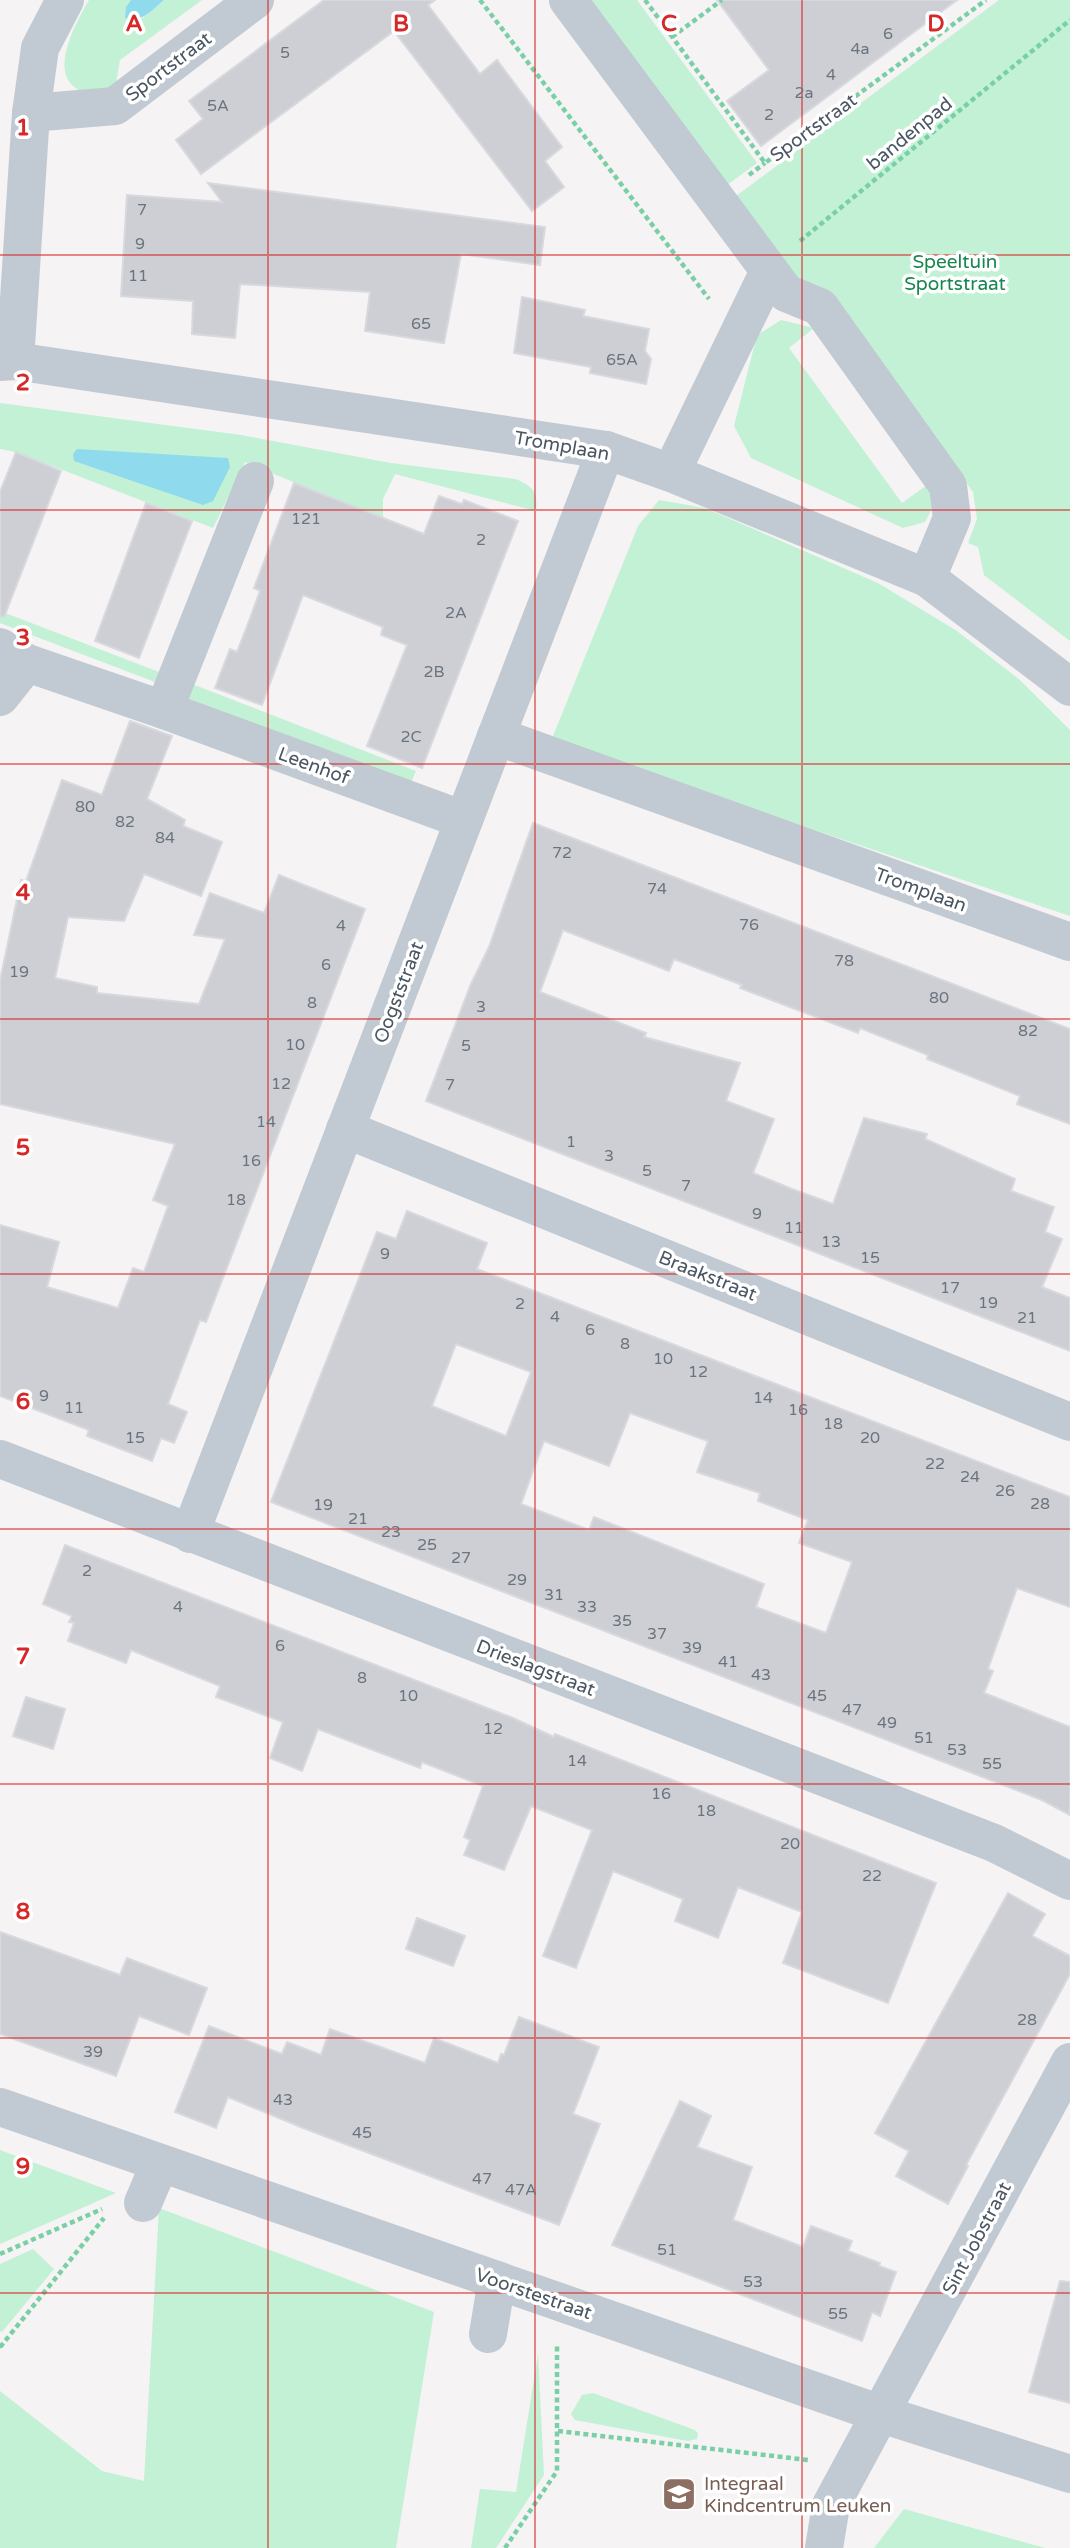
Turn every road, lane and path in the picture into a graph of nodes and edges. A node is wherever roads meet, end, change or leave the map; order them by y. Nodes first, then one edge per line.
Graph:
1 (65, 0) edge
2 (255, 0) edge
3 (480, 0) edge
4 (568, 0) edge
5 (645, 0) edge
6 (722, 0) edge
7 (986, 0) edge
8 (1070, 20) edge
9 (672, 37) junction
10 (30, 113) junction
11 (769, 271) junction
12 (738, 336) junction
13 (8, 361) edge
14 (606, 450) junction
15 (671, 472) junction
16 (255, 481) dead end
17 (927, 578) junction
18 (14, 655) edge
19 (1070, 687) edge
20 (0, 697) edge
21 (164, 710) junction
22 (496, 736) junction
23 (464, 820) junction
24 (1070, 942) edge
25 (345, 1129) junction
26 (1070, 1422) edge
27 (0, 1459) edge
28 (190, 1534) junction
29 (1070, 1881) edge
30 (1070, 2062) edge
31 (0, 2107) edge
32 (160, 2163) junction
33 (143, 2203) dead end
34 (0, 2254) edge
35 (497, 2280) junction
36 (556, 2301) junction
37 (488, 2334) dead end
38 (0, 2345) edge
39 (881, 2414) junction
40 (558, 2431) junction
41 (853, 2465) junction
42 (1070, 2474) edge
43 (505, 2548) edge
44 (824, 2548) edge

1 - 10 street
2 - 10 street, Sportstraat
3 - 12 path
4 - 11 street
5 - 9 path, Sportstraat
6 - 9 path
7 - 9 path, Sportstraat
8 - 11 path, bandenpad
10 - 13 street
11 - 12 street
11 - 17 street
12 - 15 street
13 - 14 street, Tromplaan
14 - 15 street, Tromplaan
14 - 22 street, Oogststraat
15 - 17 street, Tromplaan
16 - 21 street
17 - 19 street, Tromplaan
18 - 20 street
18 - 21 street, Leenhof
21 - 23 street, Leenhof
22 - 23 street, Oogststraat
22 - 24 street, Tromplaan
23 - 25 street, Oogststraat
25 - 26 street, Braakstraat
25 - 28 street, Oogststraat
27 - 28 street, Drieslagstraat
28 - 29 street, Drieslagstraat
30 - 39 street, Sint Jobstraat
31 - 32 street, Voorstestraat
32 - 33 street
32 - 35 street, Voorstestraat
34 - 38 path
35 - 36 street, Voorstestraat
35 - 37 street
36 - 39 street, Voorstestraat
36 - 40 path
39 - 41 street, Sint Jobstraat
39 - 42 street, Voorstestraat
40 - 41 path
40 - 43 path
41 - 44 street, Sint Jobstraat

